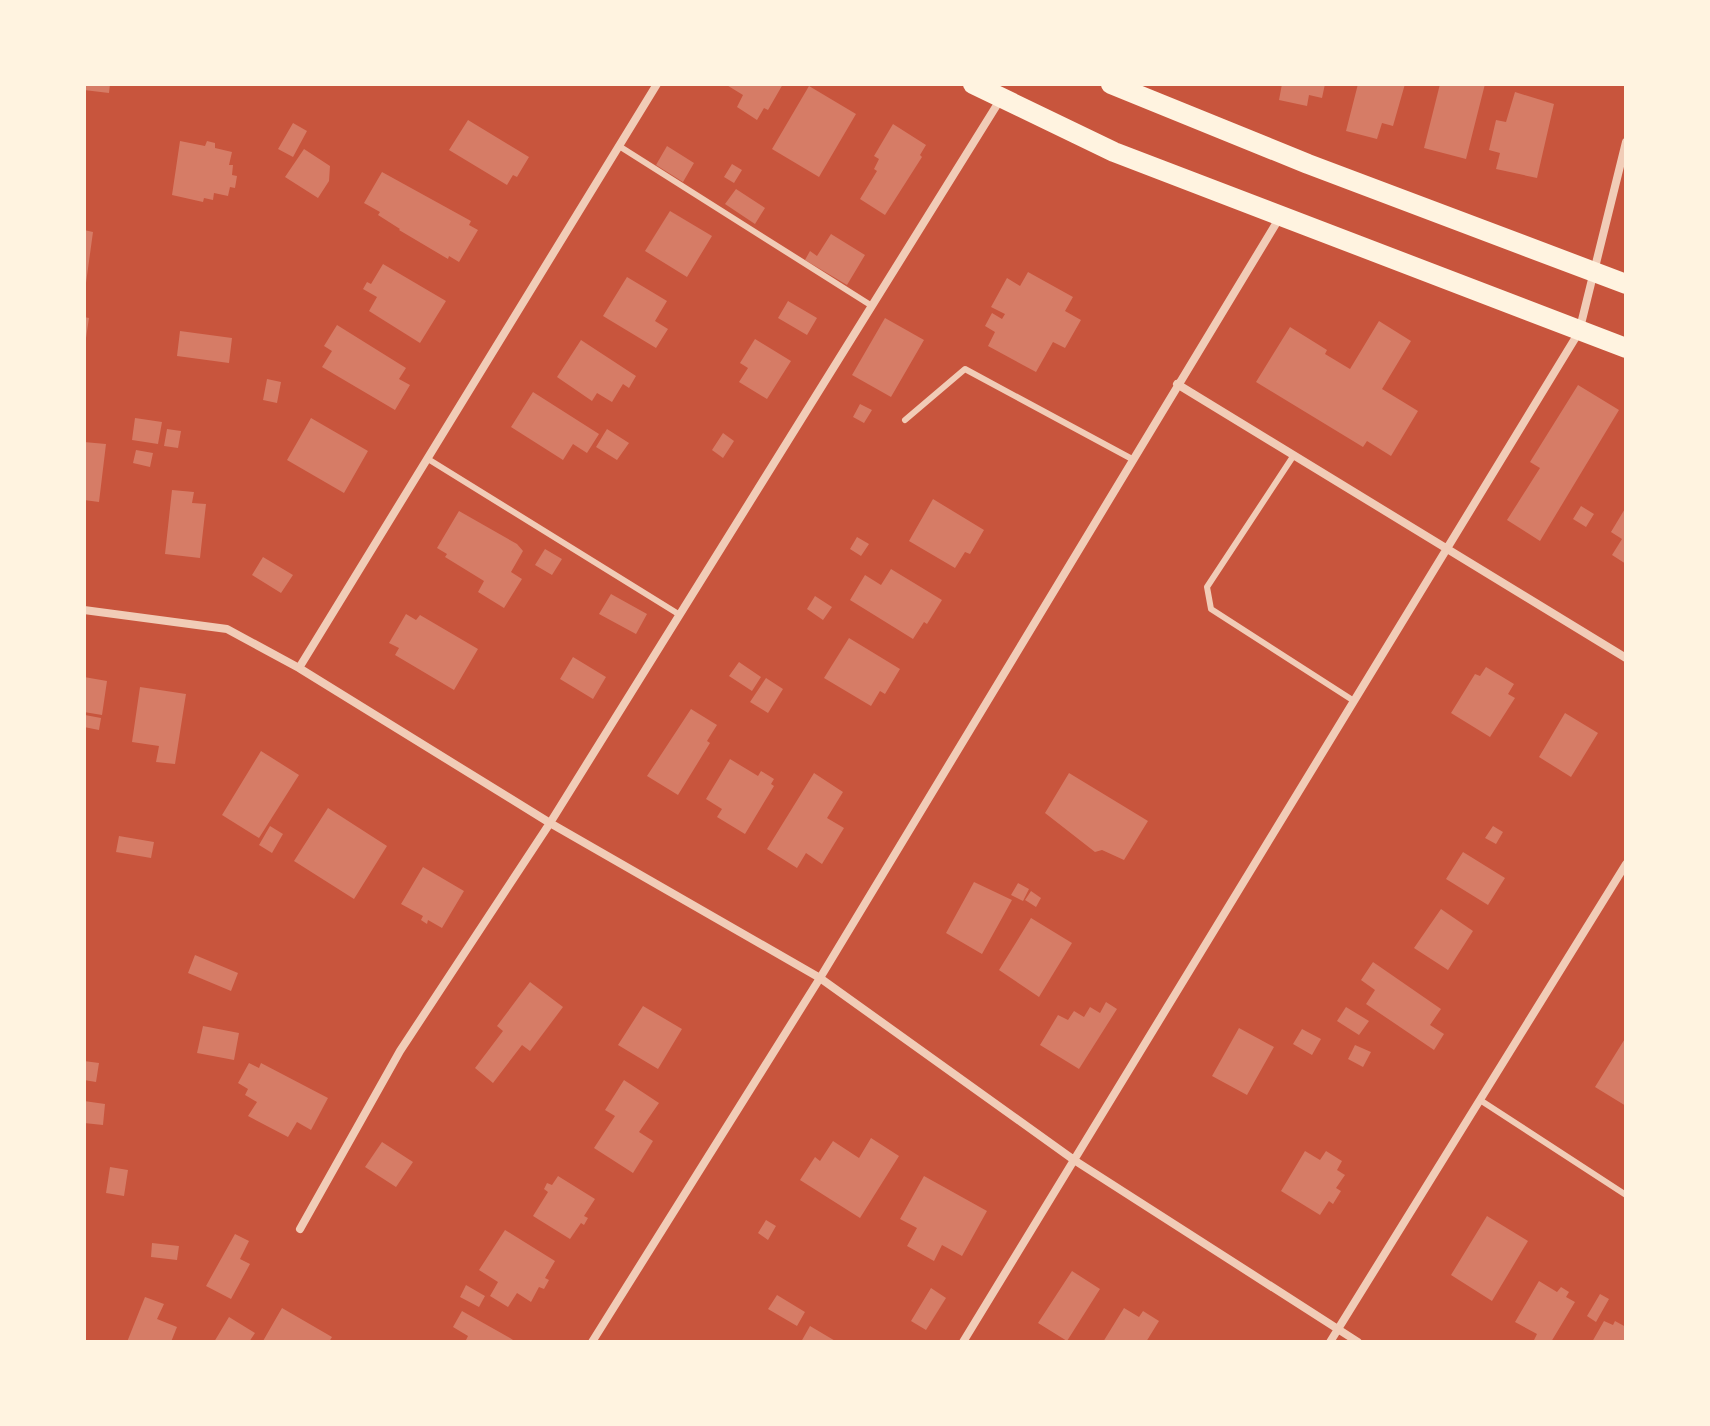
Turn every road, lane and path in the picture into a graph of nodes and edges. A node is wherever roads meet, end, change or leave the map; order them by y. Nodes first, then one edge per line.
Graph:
1 (657, 84) edge
2 (973, 84) edge
3 (1123, 86) edge
4 (1000, 99) junction
5 (1626, 142) edge
6 (619, 146) junction
7 (1281, 217) junction
8 (1594, 272) junction
9 (1626, 284) edge
10 (872, 306) junction
11 (1579, 332) junction
12 (1626, 348) edge
13 (1177, 384) junction
14 (905, 420) dead end
15 (1294, 455) junction
16 (428, 459) junction
17 (1132, 459) junction
18 (1447, 548) junction
19 (84, 610) edge
20 (680, 615) junction
21 (1626, 658) edge
22 (299, 668) junction
23 (1354, 701) junction
24 (550, 823) junction
25 (1626, 864) edge
26 (820, 978) junction
27 (1480, 1100) junction
28 (1074, 1160) junction
29 (1626, 1195) edge
30 (300, 1229) dead end
31 (1338, 1329) junction
32 (592, 1342) edge
33 (963, 1342) edge
34 (1330, 1342) edge
35 (1358, 1342) edge

1 - 6 street
2 - 4 main road
3 - 8 main road
4 - 7 main road
4 - 10 street
5 - 8 street
6 - 10 lane
6 - 16 street
7 - 11 main road
7 - 13 street
8 - 9 main road
8 - 11 street
10 - 20 street
11 - 12 main road
11 - 18 street
13 - 15 street
13 - 17 street
14 - 17 lane
15 - 18 street
15 - 23 lane
16 - 20 lane
16 - 22 street
17 - 26 street
18 - 21 street
18 - 23 street
19 - 22 street
20 - 24 street
22 - 24 street
23 - 28 street
24 - 26 street
24 - 30 street
25 - 27 street
26 - 28 street
26 - 32 street
27 - 29 lane
27 - 31 street
28 - 31 street
28 - 33 street
31 - 34 street
31 - 35 street

